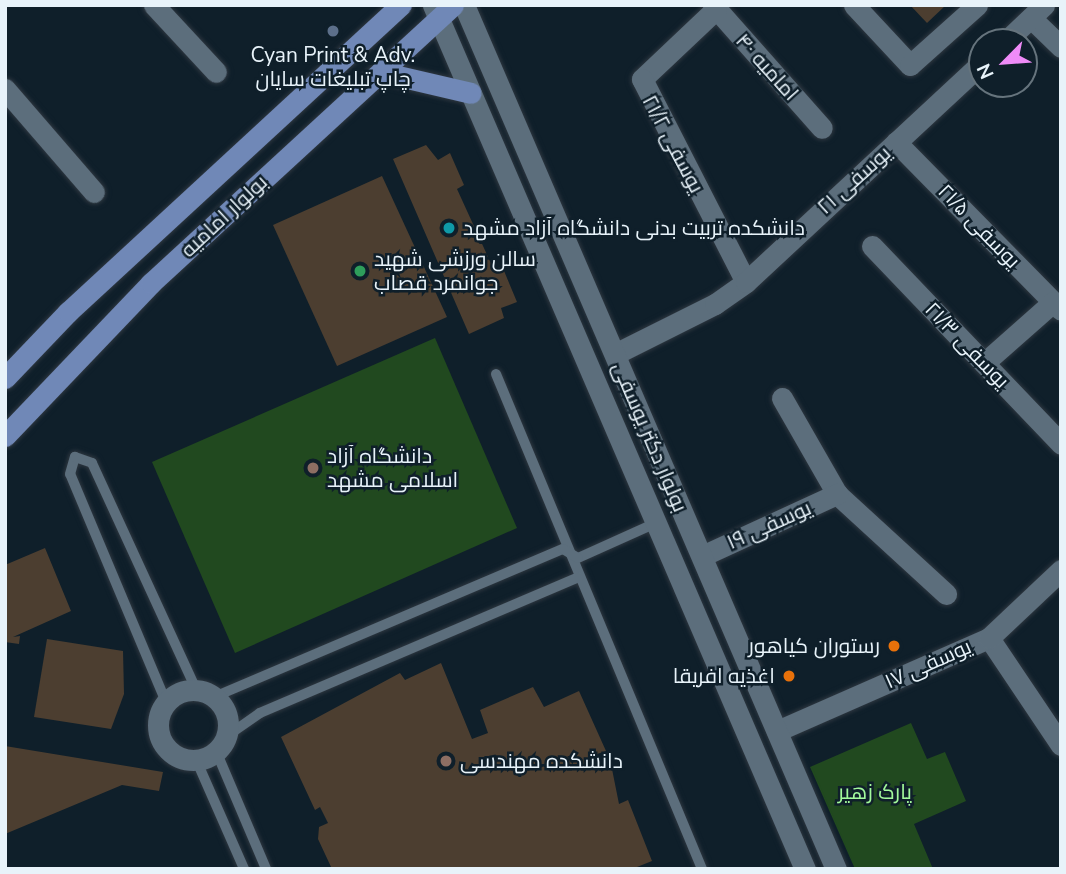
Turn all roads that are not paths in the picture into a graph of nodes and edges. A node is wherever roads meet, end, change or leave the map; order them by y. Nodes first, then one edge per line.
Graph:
1 (154, 5) edge
2 (401, 5) edge
3 (464, 5) edge
4 (854, 5) edge
5 (977, 5) edge
6 (715, 7) edge
7 (442, 10) edge
8 (1038, 12) edge
9 (1020, 28) edge
10 (1061, 47) edge
11 (216, 72) dead end
12 (381, 72) junction
13 (968, 77) edge
14 (5, 89) edge
15 (471, 93) junction
16 (822, 128) dead end
17 (896, 142) junction
18 (94, 192) dead end
19 (872, 246) dead end
20 (746, 282) junction
21 (1057, 306) edge
22 (615, 354) junction
23 (984, 363) junction
24 (496, 374) dead end
25 (5, 379) edge
26 (782, 398) dead end
27 (5, 436) edge
28 (1061, 444) edge
29 (837, 495) junction
30 (656, 523) junction
31 (702, 556) junction
32 (578, 558) junction
33 (1061, 570) edge
34 (576, 578) junction
35 (946, 594) dead end
36 (989, 638) junction
37 (205, 693) junction
38 (166, 702) junction
39 (777, 731) junction
40 (221, 743) junction
41 (1061, 745) edge
42 (181, 758) junction
43 (244, 869) edge
44 (266, 869) edge
45 (702, 869) edge
46 (805, 869) edge
47 (836, 869) edge

1 - 11 street
2 - 25 main road, بولوار امامیه
3 - 22 street, بولوار دکتر یوسفی
4 - 5 street
6 - 16 street, امامیه ۴۰
6 - 20 street, یوسفی ۲۱/۲
7 - 12 main road, بولوار امامیه
7 - 15 street, بولوار دکتر یوسفی
8 - 9 street
8 - 10 street
12 - 15 main road
12 - 27 main road, بولوار امامیه
13 - 17 street, یوسفی ۲۱
14 - 18 street
15 - 30 street, بولوار دکتر یوسفی
17 - 20 street, یوسفی ۲۱
17 - 21 street, یوسفی ۲۱/۵
19 - 23 street, یوسفی ۲۱/۳
20 - 22 street, یوسفی ۲۱
21 - 23 street
22 - 31 street, بولوار دکتر یوسفی
23 - 28 street, یوسفی ۲۱/۳
24 - 32 lane
26 - 29 street
29 - 31 street, یوسفی ۱۹
29 - 35 street
30 - 32 lane
30 - 46 street, بولوار دکتر یوسفی
31 - 39 street, بولوار دکتر یوسفی
32 - 34 lane
32 - 37 lane
33 - 36 street, یوسفی ۱۷
34 - 40 lane
34 - 45 lane
36 - 39 street, یوسفی ۱۷
36 - 41 street
37 - 38 street
37 - 38 lane
37 - 40 street
38 - 42 street
39 - 47 street, بولوار دکتر یوسفی
40 - 42 street
40 - 44 lane
42 - 43 lane

